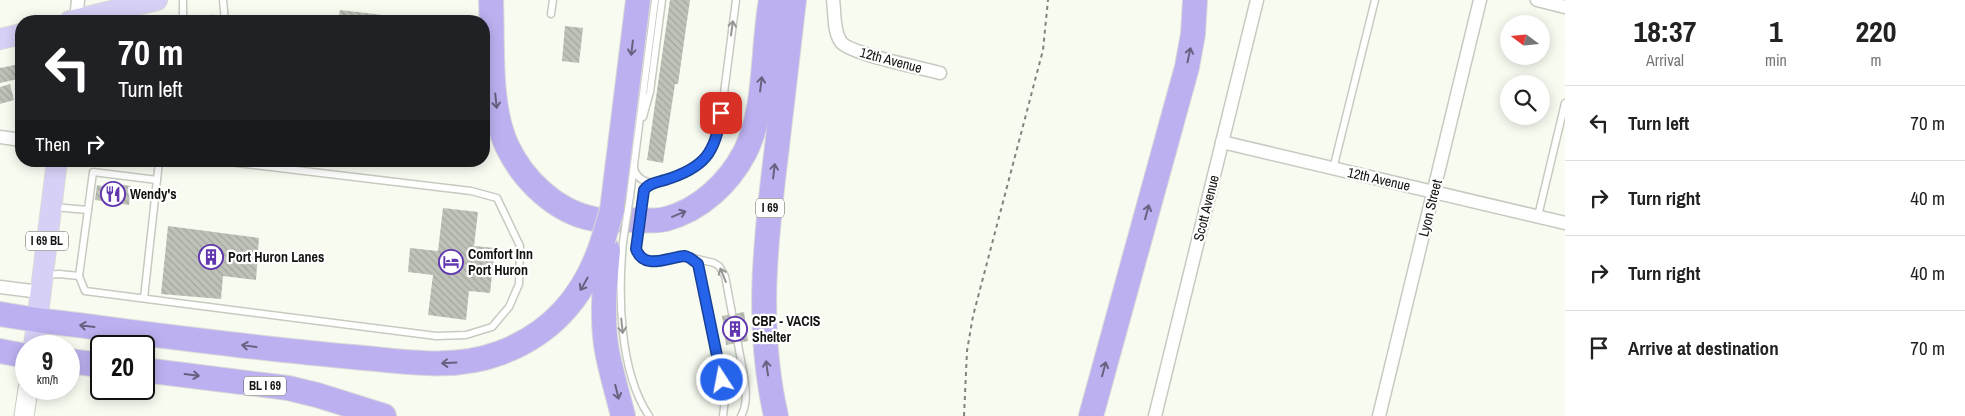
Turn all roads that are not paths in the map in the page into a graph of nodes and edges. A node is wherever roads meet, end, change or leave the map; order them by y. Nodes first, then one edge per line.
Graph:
1 (157, 0) edge
2 (184, 0) edge
3 (223, 0) edge
4 (491, 0) edge
5 (553, 0) edge
6 (638, 0) edge
7 (655, 0) edge
8 (662, 0) edge
9 (736, 0) edge
10 (771, 0) edge
11 (794, 0) edge
12 (833, 0) edge
13 (1195, 0) edge
14 (1257, 0) edge
15 (1375, 0) edge
16 (1480, 0) edge
17 (1537, 0) edge
18 (1565, 7) edge
19 (551, 14) dead end
20 (80, 15) edge
21 (183, 15) edge
22 (224, 15) edge
23 (15, 35) edge
24 (0, 39) edge
25 (940, 73) dead end
26 (1565, 103) edge
27 (639, 131) junction
28 (0, 137) edge
29 (15, 139) edge
30 (1222, 142) junction
31 (634, 164) junction
32 (56, 167) edge
33 (158, 167) edge
34 (270, 167) edge
35 (1333, 169) junction
36 (157, 180) junction
37 (658, 182) junction
38 (1434, 192) junction
39 (619, 200) junction
40 (51, 206) junction
41 (88, 210) junction
42 (1538, 216) junction
43 (1565, 223) edge
44 (612, 241) junction
45 (690, 258) junction
46 (79, 276) junction
47 (42, 284) junction
48 (0, 287) edge
49 (144, 298) junction
50 (732, 313) dead end
51 (0, 314) edge
52 (37, 320) junction
53 (35, 335) edge
54 (738, 344) dead end
55 (0, 352) edge
56 (15, 354) edge
57 (155, 371) edge
58 (26, 400) edge
59 (24, 416) edge
60 (384, 416) edge
61 (623, 416) edge
62 (649, 416) edge
63 (723, 416) edge
64 (741, 416) edge
65 (776, 416) edge
66 (1091, 416) edge
67 (1156, 416) edge
68 (1378, 416) edge

1 - 20 main road
2 - 21 lane
3 - 22 lane
4 -> 10 highway
5 - 19 lane
6 -> 39 highway
7 - 27 lane
8 - 27 lane
37 -> 9 lane
65 -> 11 highway, I 69
12 - 25 street, 12th Avenue
66 -> 13 highway
14 - 30 street, Scott Avenue
15 - 35 lane
16 - 38 street, Lyon Street
17 - 18 street
23 - 24 main road
26 - 42 lane
27 - 31 lane
28 - 29 street
30 - 35 street, 12th Avenue
30 - 67 street, Scott Avenue
31 - 37 lane
31 - 39 lane
32 - 40 main road, I 69 BL
33 - 36 lane
34 - 49 lane
35 - 38 street, 12th Avenue
36 - 41 lane
36 - 49 lane
37 - 45 lane, bridge
38 - 42 street, 12th Avenue
38 - 68 street, Lyon Street
39 - 44 highway, bridge
40 - 41 lane
40 - 47 main road, I 69 BL
41 - 46 lane
42 - 43 street, 12th Avenue
44 -> 52 highway
44 -> 61 highway
44 -> 62 lane
50 -> 45 lane
45 - 63 lane
46 - 47 lane
46 - 49 lane
47 - 48 street
47 - 52 main road, I 69 BL
51 - 52 highway
52 - 53 main road, I 69 BL
54 - 64 lane
55 - 56 highway
57 -> 60 highway, BL I 69
58 - 59 street

